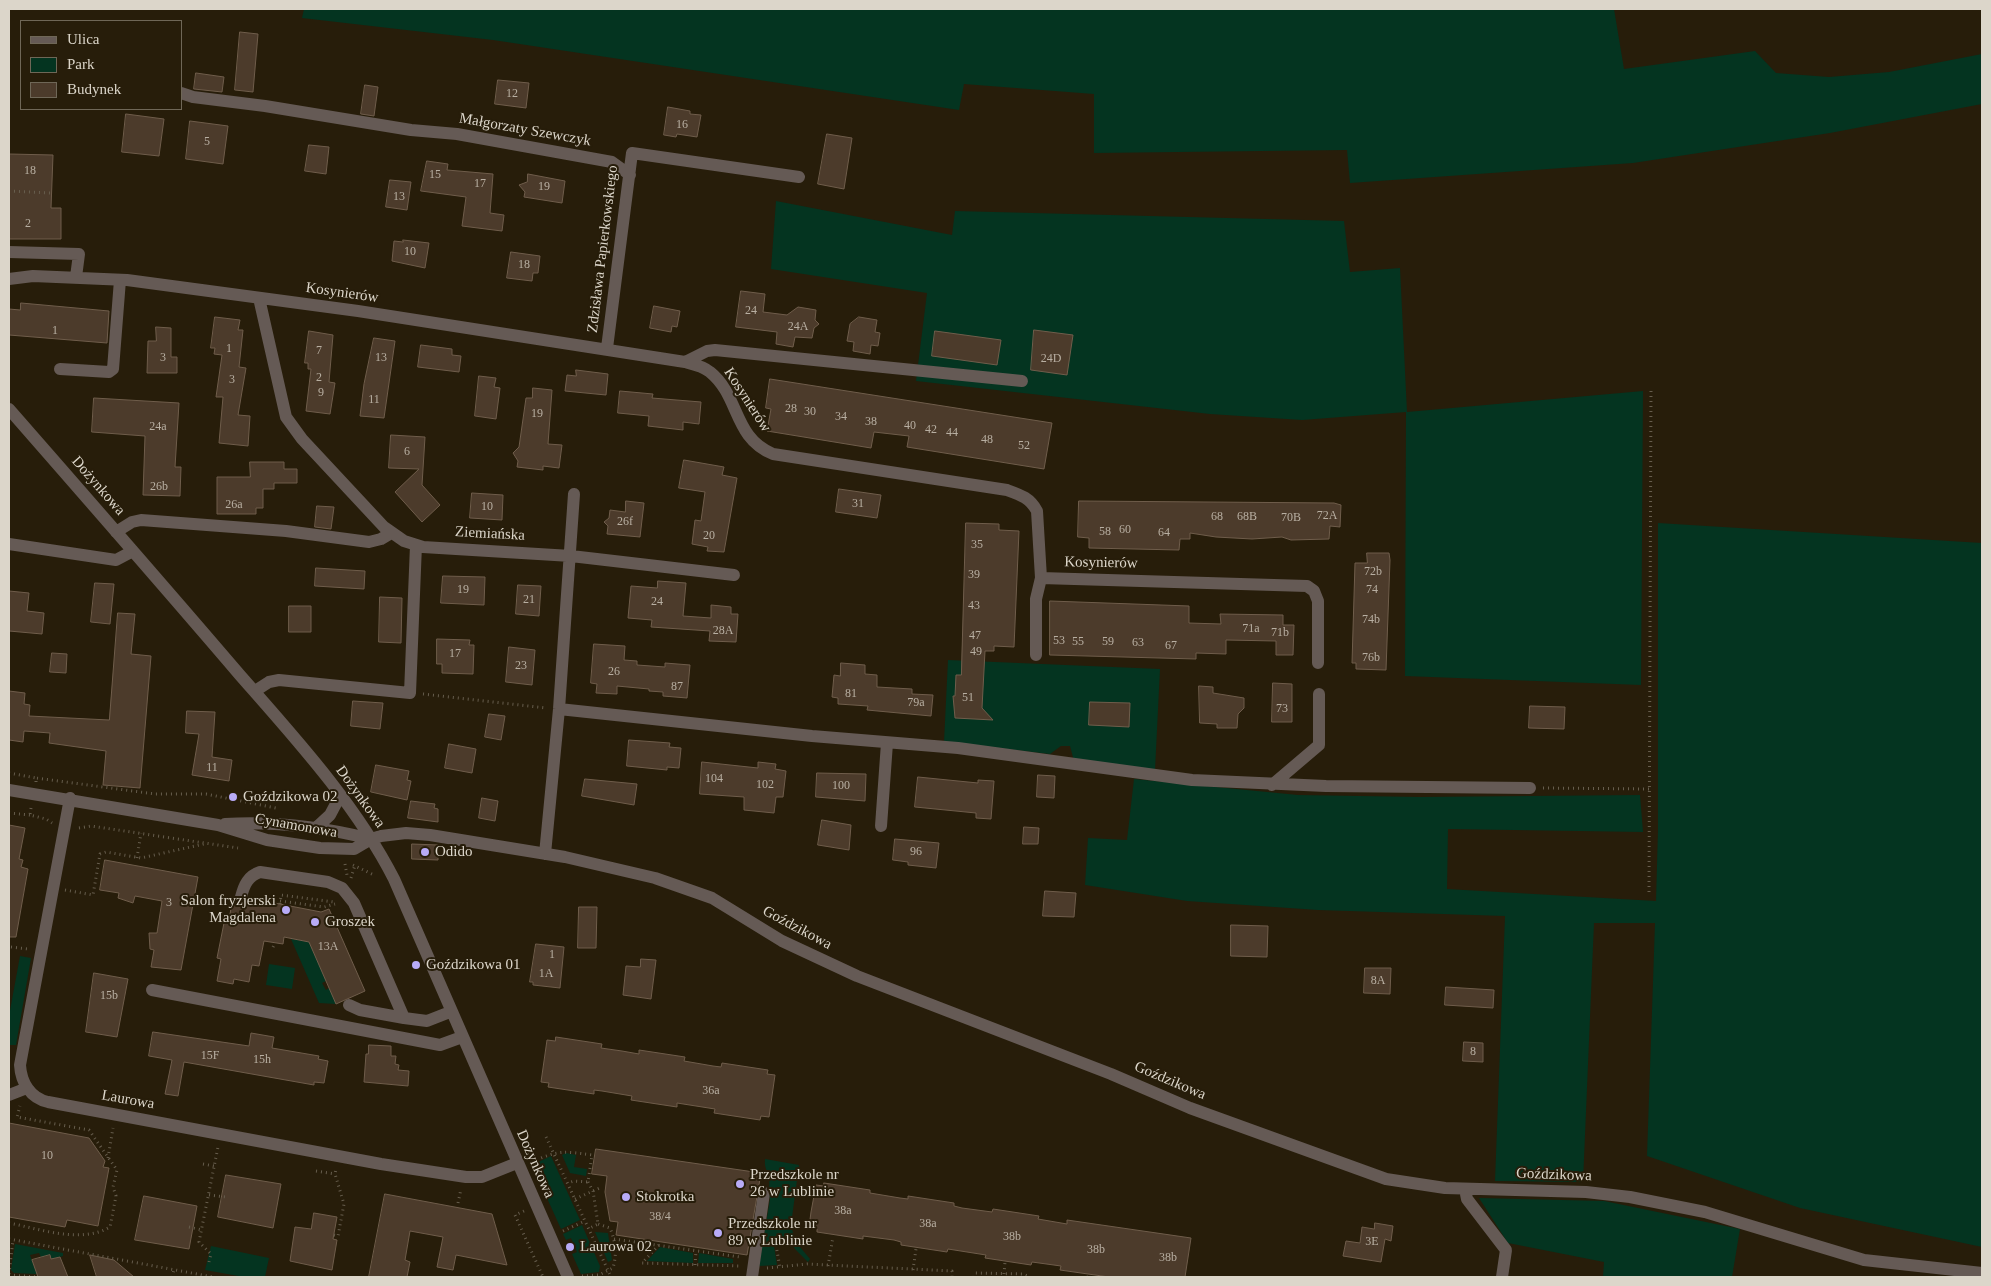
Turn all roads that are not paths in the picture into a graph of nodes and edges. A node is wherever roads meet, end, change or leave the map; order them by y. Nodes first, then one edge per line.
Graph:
1 (182, 93) edge
2 (630, 175) junction
3 (799, 177) dead end
4 (9, 252) edge
5 (76, 277) junction
6 (9, 279) edge
7 (120, 280) junction
8 (259, 298) junction
9 (607, 348) junction
10 (685, 362) junction
11 (60, 369) dead end
12 (1022, 381) dead end
13 (9, 409) edge
14 (574, 494) dead end
15 (116, 532) junction
16 (391, 533) junction
17 (9, 544) edge
18 (416, 545) junction
19 (133, 551) junction
20 (571, 556) junction
21 (734, 575) dead end
22 (1041, 578) junction
23 (1036, 655) dead end
24 (1318, 663) dead end
25 (254, 692) junction
26 (1319, 694) dead end
27 (559, 709) junction
28 (888, 743) junction
29 (1272, 785) junction
30 (1530, 788) road end
31 (9, 790) edge
32 (340, 796) junction
33 (70, 798) junction
34 (218, 825) junction
35 (881, 826) dead end
36 (317, 827) junction
37 (371, 839) junction
38 (545, 854) junction
39 (241, 897) dead end
40 (152, 990) dead end
41 (349, 1005) dead end
42 (450, 1012) junction
43 (404, 1018) junction
44 (462, 1038) junction
45 (27, 1088) junction
46 (9, 1095) edge
47 (523, 1163) junction
48 (1465, 1189) junction
49 (764, 1193) dead end
50 (746, 1270) edge
51 (1982, 1273) edge
52 (574, 1276) edge
53 (1502, 1277) edge

1 - 2 street, Małgorzaty Szewczyk
2 - 3 street, Zdzisława Papierkowskiego
2 - 9 street, Zdzisława Papierkowskiego
4 - 5 street
5 - 6 street, Kosynierów
5 - 7 street, Kosynierów
7 - 8 street, Kosynierów
7 - 11 street
8 - 9 street, Kosynierów
8 - 16 street, Ziemiańska
9 - 10 street, Kosynierów
10 - 12 street
10 - 22 street, Kosynierów
13 - 15 street, Dożynkowa
14 - 20 street
15 - 16 street
15 - 19 street, Dożynkowa
16 - 18 street, Ziemiańska
17 - 19 street
18 - 20 street, Ziemiańska
18 - 25 street
19 - 25 street, Dożynkowa
20 - 21 street, Ziemiańska
20 - 27 street
22 - 23 street
22 - 24 street, Kosynierów
25 - 32 street, Dożynkowa
26 - 29 street
27 - 28 street
27 - 38 street
28 - 29 street
28 - 35 street
29 - 30 street
31 - 33 street, Cynamonowa
32 - 36 street, Cynamonowa
32 - 37 street, Dożynkowa
33 - 34 street, Cynamonowa
33 - 45 street
34 - 36 street, Cynamonowa
34 - 37 street, Cynamonowa
36 - 37 street, Cynamonowa
37 - 38 street, Goździkowa
37 - 42 street, Dożynkowa
38 - 48 street, Goździkowa
39 - 43 street
40 - 44 street
41 - 43 street
42 - 43 street
42 - 44 street, Dożynkowa
44 - 47 street, Dożynkowa
45 - 46 street
45 - 47 street, Laurowa
47 - 52 street, Dożynkowa
48 - 51 street, Goździkowa
48 - 53 street
49 - 50 street

